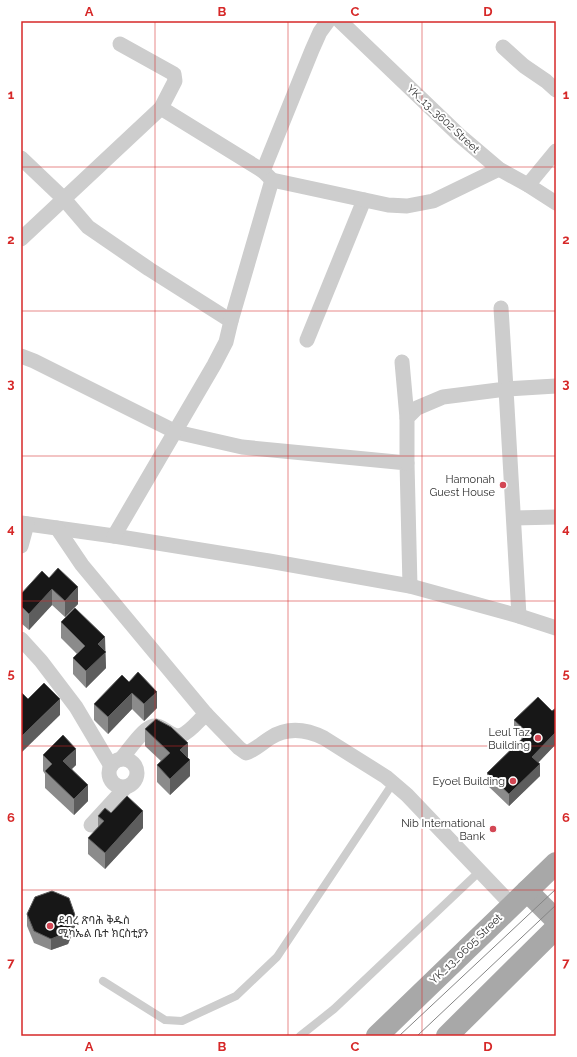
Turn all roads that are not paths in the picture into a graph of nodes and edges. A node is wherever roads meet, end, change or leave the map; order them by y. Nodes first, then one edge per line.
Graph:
1 (328, 21) edge
2 (340, 21) edge
3 (120, 44) dead end
4 (503, 48) dead end
5 (556, 90) edge
6 (161, 108) junction
7 (556, 151) edge
8 (21, 158) edge
9 (498, 169) junction
10 (268, 176) junction
11 (528, 185) junction
12 (64, 199) junction
13 (364, 200) junction
14 (556, 203) edge
15 (21, 239) edge
16 (501, 308) dead end
17 (231, 321) junction
18 (307, 340) dead end
19 (21, 356) edge
20 (402, 362) dead end
21 (556, 386) edge
22 (506, 389) junction
23 (407, 418) junction
24 (176, 432) junction
25 (407, 463) junction
26 (556, 517) edge
27 (514, 518) junction
28 (24, 524) edge
29 (57, 528) junction
30 (114, 536) junction
31 (21, 546) edge
32 (410, 586) junction
33 (520, 616) junction
34 (556, 628) edge
35 (21, 639) edge
36 (206, 714) junction
37 (116, 762) junction
38 (393, 783) junction
39 (125, 788) junction
40 (91, 825) dead end
41 (556, 863) edge
42 (480, 871) junction
43 (519, 898) junction
44 (556, 920) edge
45 (556, 928) edge
46 (103, 981) dead end
47 (300, 1036) edge
48 (377, 1036) edge
49 (447, 1036) edge

1 - 10 street
2 - 9 street, YK_13_3602 Street
3 - 6 street
4 - 5 street
6 - 10 street
6 - 12 street
7 - 11 street
8 - 12 street
9 - 11 street, YK_13_3602 Street
9 - 13 street
10 - 13 street
10 - 17 street
11 - 14 street, YK_13_3602 Street
12 - 15 street
12 - 17 street
13 - 18 street
16 - 22 street
17 - 24 street
19 - 24 street
20 - 23 street
21 - 22 street
22 - 23 street
22 - 27 street
23 - 25 street
24 - 25 street
24 - 30 street
25 - 32 street
26 - 27 street
27 - 33 street
28 - 29 street
28 - 31 street
29 - 30 street
29 - 36 street
30 - 32 street
32 - 33 street
33 - 34 street
35 - 37 street
36 - 37 street
36 - 38 street
37 - 39 street
37 - 39 street
38 - 42 street
38 - 46 lane
39 - 40 street
41 - 43 main road, YK_13_0605 Street
42 - 43 street
42 - 47 lane
43 - 44 main road
43 - 48 main road, YK_13_0605 Street
45 - 49 main road

